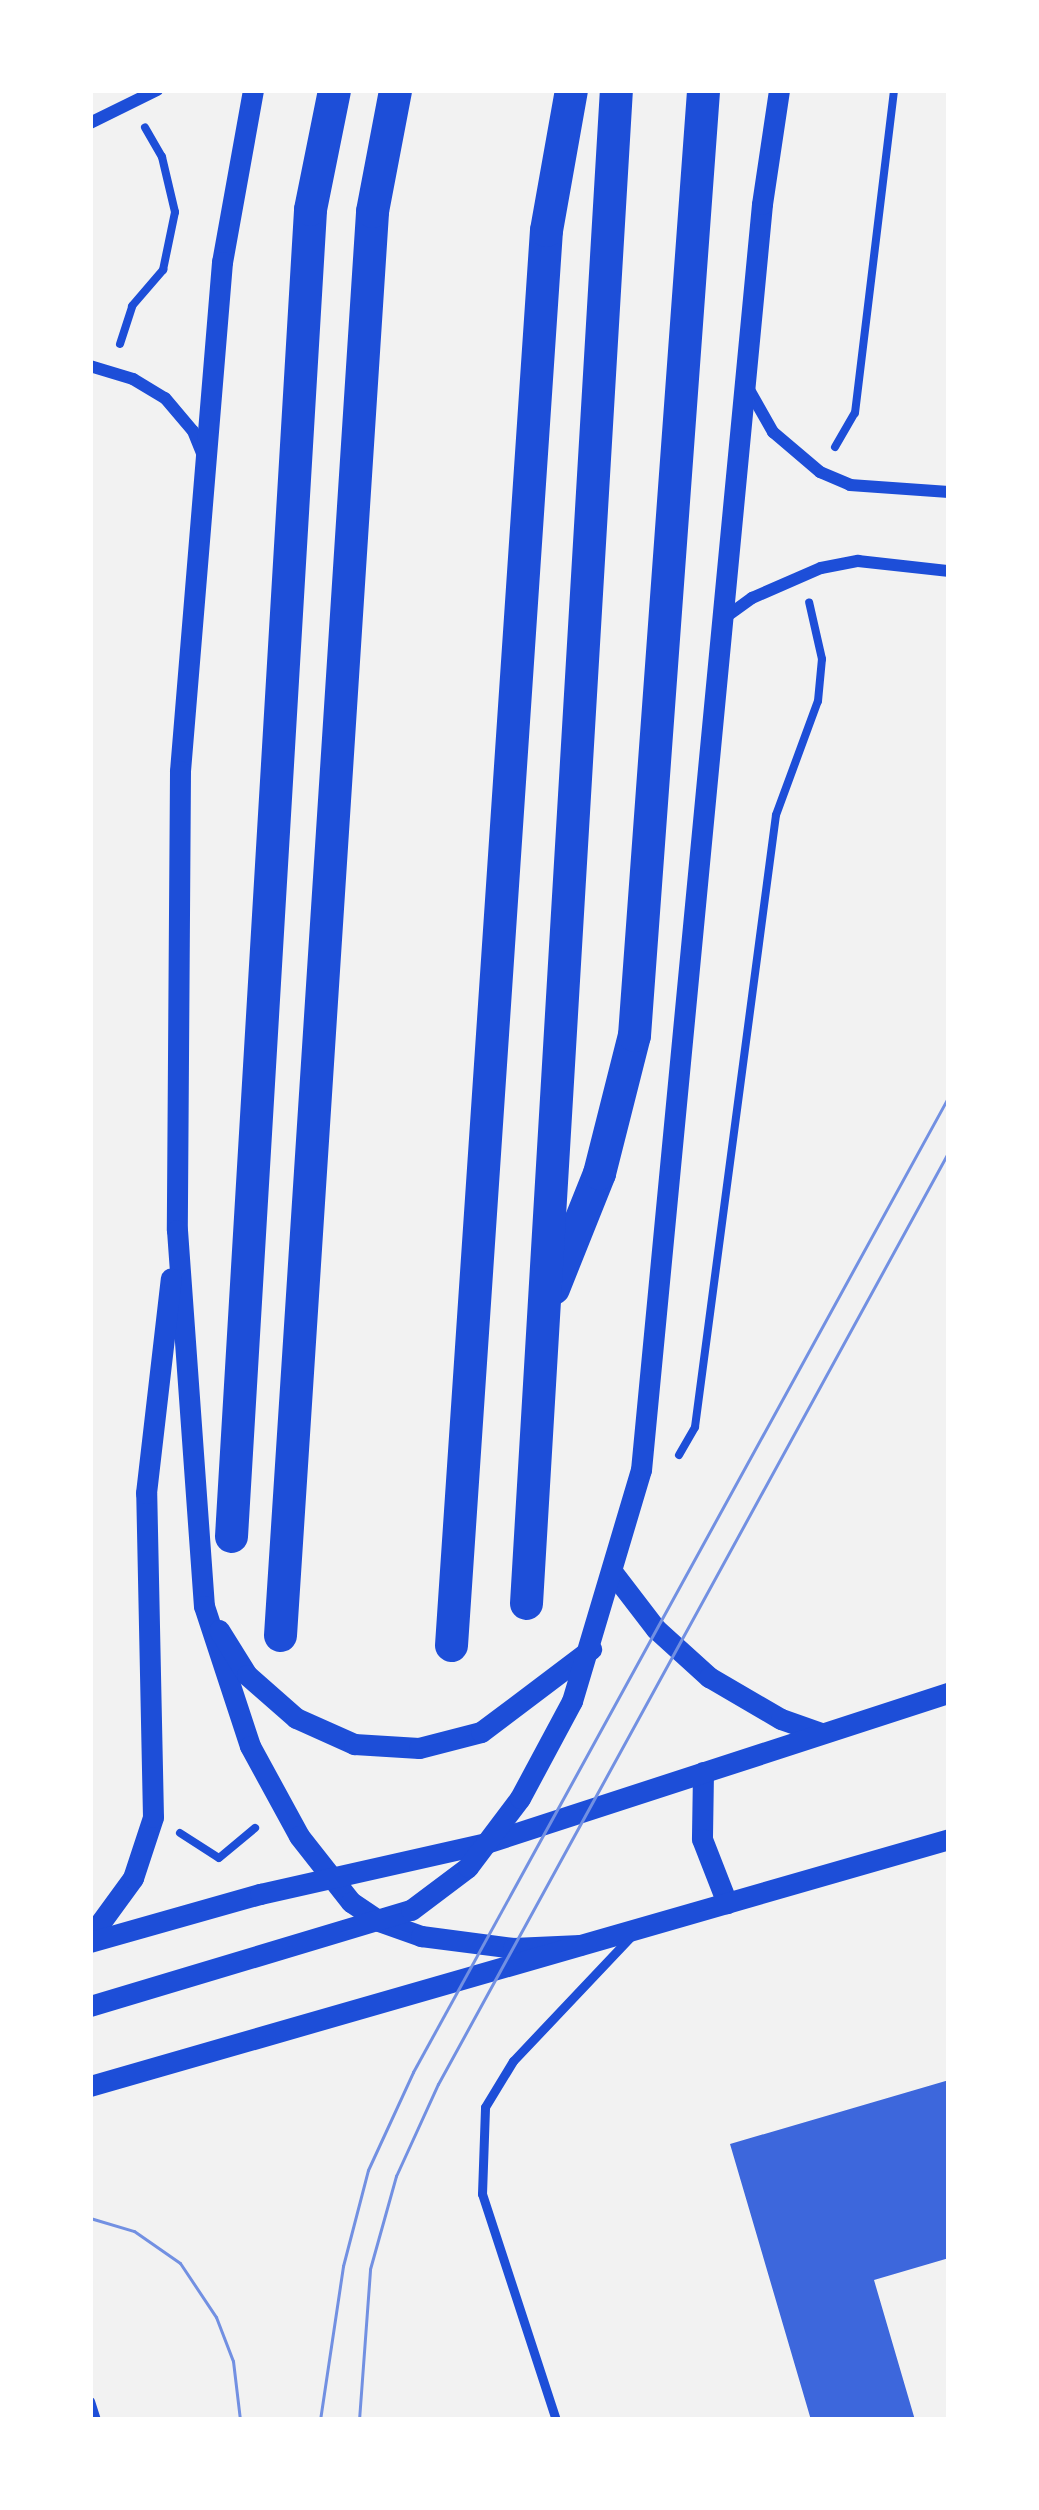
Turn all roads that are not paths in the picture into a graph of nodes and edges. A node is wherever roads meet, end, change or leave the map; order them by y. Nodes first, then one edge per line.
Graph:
1 (157, 90) edge
2 (253, 90) edge
3 (334, 90) edge
4 (395, 90) edge
5 (571, 90) edge
6 (616, 90) edge
7 (704, 90) edge
8 (779, 90) edge
9 (90, 123) edge
10 (90, 366) edge
11 (745, 382) junction
12 (206, 463) junction
13 (949, 492) edge
14 (949, 571) edge
15 (722, 620) junction
16 (177, 1230) junction
17 (545, 1306) junction
18 (231, 1535) dead end
19 (613, 1573) junction
20 (526, 1604) dead end
21 (204, 1606) junction
22 (280, 1635) dead end
23 (451, 1645) dead end
24 (591, 1648) junction
25 (949, 1693) edge
26 (820, 1733) junction
27 (703, 1772) junction
28 (949, 1839) edge
29 (486, 1843) junction
30 (328, 1879) junction
31 (727, 1903) junction
32 (379, 1921) junction
33 (639, 1928) junction
34 (90, 1939) edge
35 (580, 1945) junction
36 (90, 2006) edge
37 (90, 2086) edge
38 (90, 2401) edge
39 (96, 2420) edge
40 (556, 2420) edge

1 - 9 street
2 - 12 street
3 - 18 highway
4 - 22 highway
5 - 23 highway
6 - 17 highway
7 - 17 highway
8 - 11 street
10 - 12 street
11 - 13 street
11 - 15 street
12 - 16 street
14 - 15 street
15 - 19 street
16 - 21 street
16 - 34 street
17 - 20 highway
19 - 24 street
19 - 26 street
21 - 24 street
21 - 30 street
24 - 29 street
25 - 26 street
26 - 27 street
27 - 29 street
27 - 31 street
28 - 31 street
29 - 30 street
29 - 32 street
30 - 32 street
30 - 34 street
31 - 33 street
32 - 35 street
32 - 36 street
33 - 35 street
33 - 40 lane
35 - 37 street
38 - 39 lane

